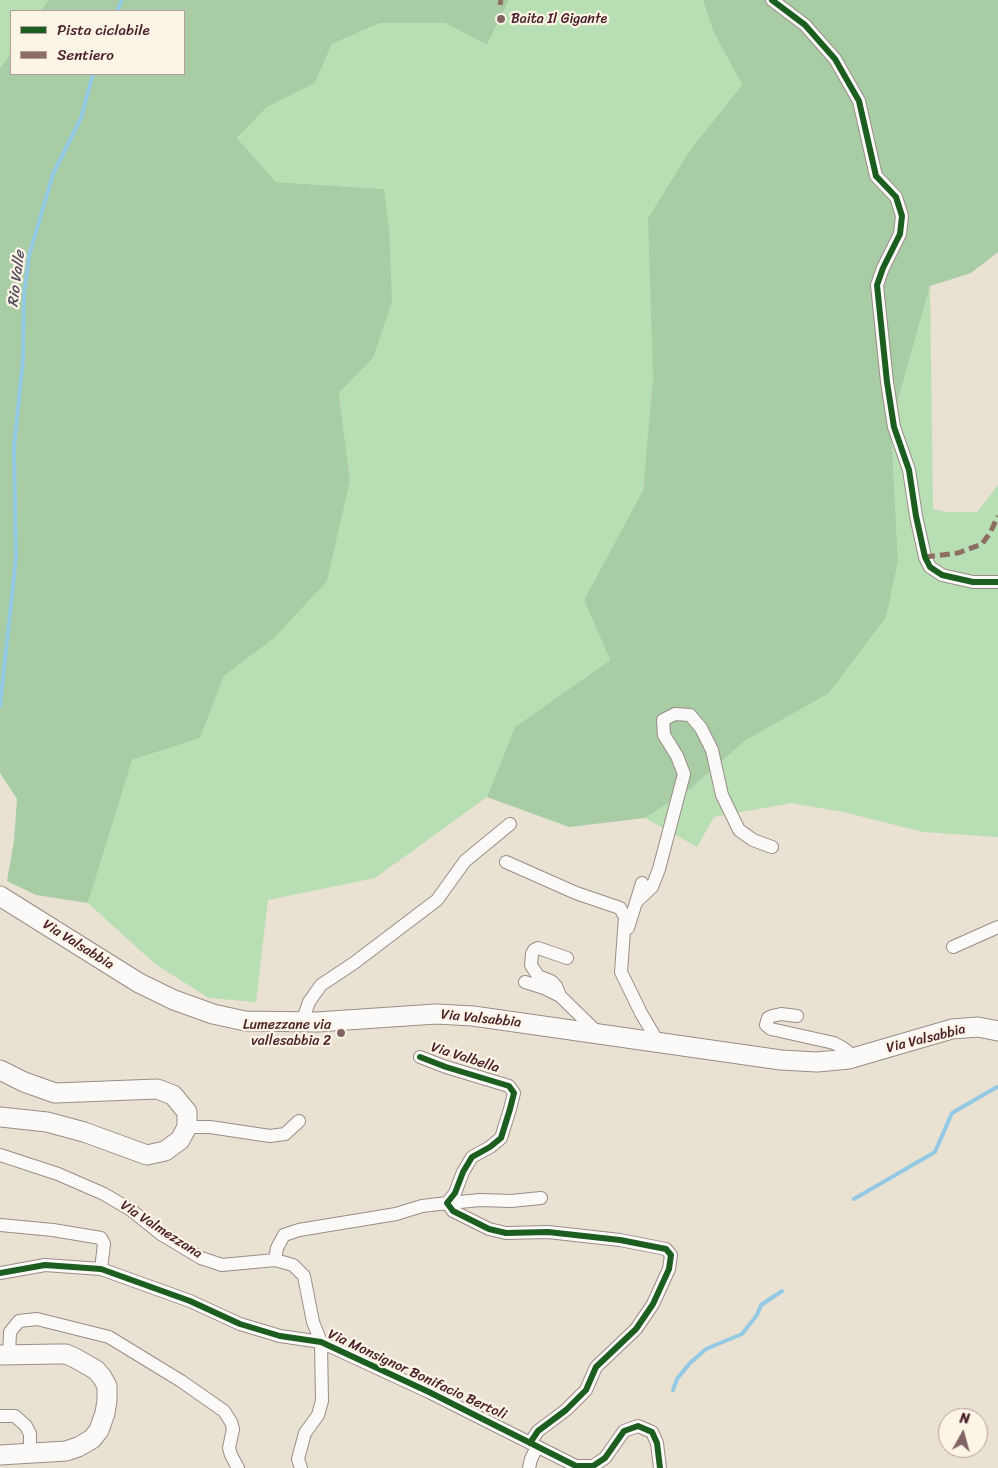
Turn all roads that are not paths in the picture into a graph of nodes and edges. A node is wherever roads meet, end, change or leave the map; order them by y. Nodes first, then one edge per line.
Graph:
1 (772, 0) edge
2 (998, 582) edge
3 (510, 824) dead end
4 (772, 847) dead end
5 (506, 862) dead end
6 (642, 882) dead end
7 (0, 896) edge
8 (637, 901) junction
9 (998, 927) edge
10 (623, 942) junction
11 (953, 947) dead end
12 (567, 958) dead end
13 (526, 982) dead end
14 (560, 996) junction
15 (797, 1016) dead end
16 (302, 1022) junction
17 (998, 1031) edge
18 (599, 1034) junction
19 (658, 1042) junction
20 (420, 1057) dead end
21 (854, 1057) junction
22 (0, 1070) edge
23 (0, 1117) edge
24 (299, 1121) dead end
25 (187, 1128) junction
26 (0, 1155) edge
27 (541, 1198) dead end
28 (448, 1203) junction
29 (0, 1225) edge
30 (275, 1260) junction
31 (101, 1270) junction
32 (0, 1273) edge
33 (321, 1342) junction
34 (4, 1355) edge
35 (0, 1416) edge
36 (534, 1445) junction
37 (30, 1454) junction
38 (0, 1455) edge
39 (238, 1468) edge
40 (301, 1468) edge
41 (529, 1468) edge
42 (660, 1468) edge

1 - 2 street
3 - 16 street
4 - 8 street
5 - 10 street
6 - 8 street
7 - 16 main road, Via Valsabbia
8 - 10 street
9 - 11 street
10 - 19 street
12 - 14 street
13 - 14 street
14 - 18 street
15 - 21 street
16 - 18 main road, Via Valsabbia
17 - 21 main road, Via Valsabbia
18 - 19 main road, Via Valsabbia
19 - 21 main road, Via Valsabbia
20 - 28 street, Via Valbella
22 - 25 main road
23 - 25 main road
24 - 25 street
26 - 30 street, Via Valmezzana
27 - 28 street
28 - 30 street
28 - 36 street
29 - 31 street
30 - 33 street, Via Valmezzana
31 - 32 street, Via Monsignor Bonifacio Bertoli
31 - 33 street, Via Monsignor Bonifacio Bertoli
33 - 36 street, Via Monsignor Bonifacio Bertoli
33 - 40 street, Via Valmezzana
34 - 37 main road
34 - 39 street
35 - 37 street
36 - 41 street
36 - 42 street, Via Monsignor Bonifacio Bertoli
37 - 38 main road

